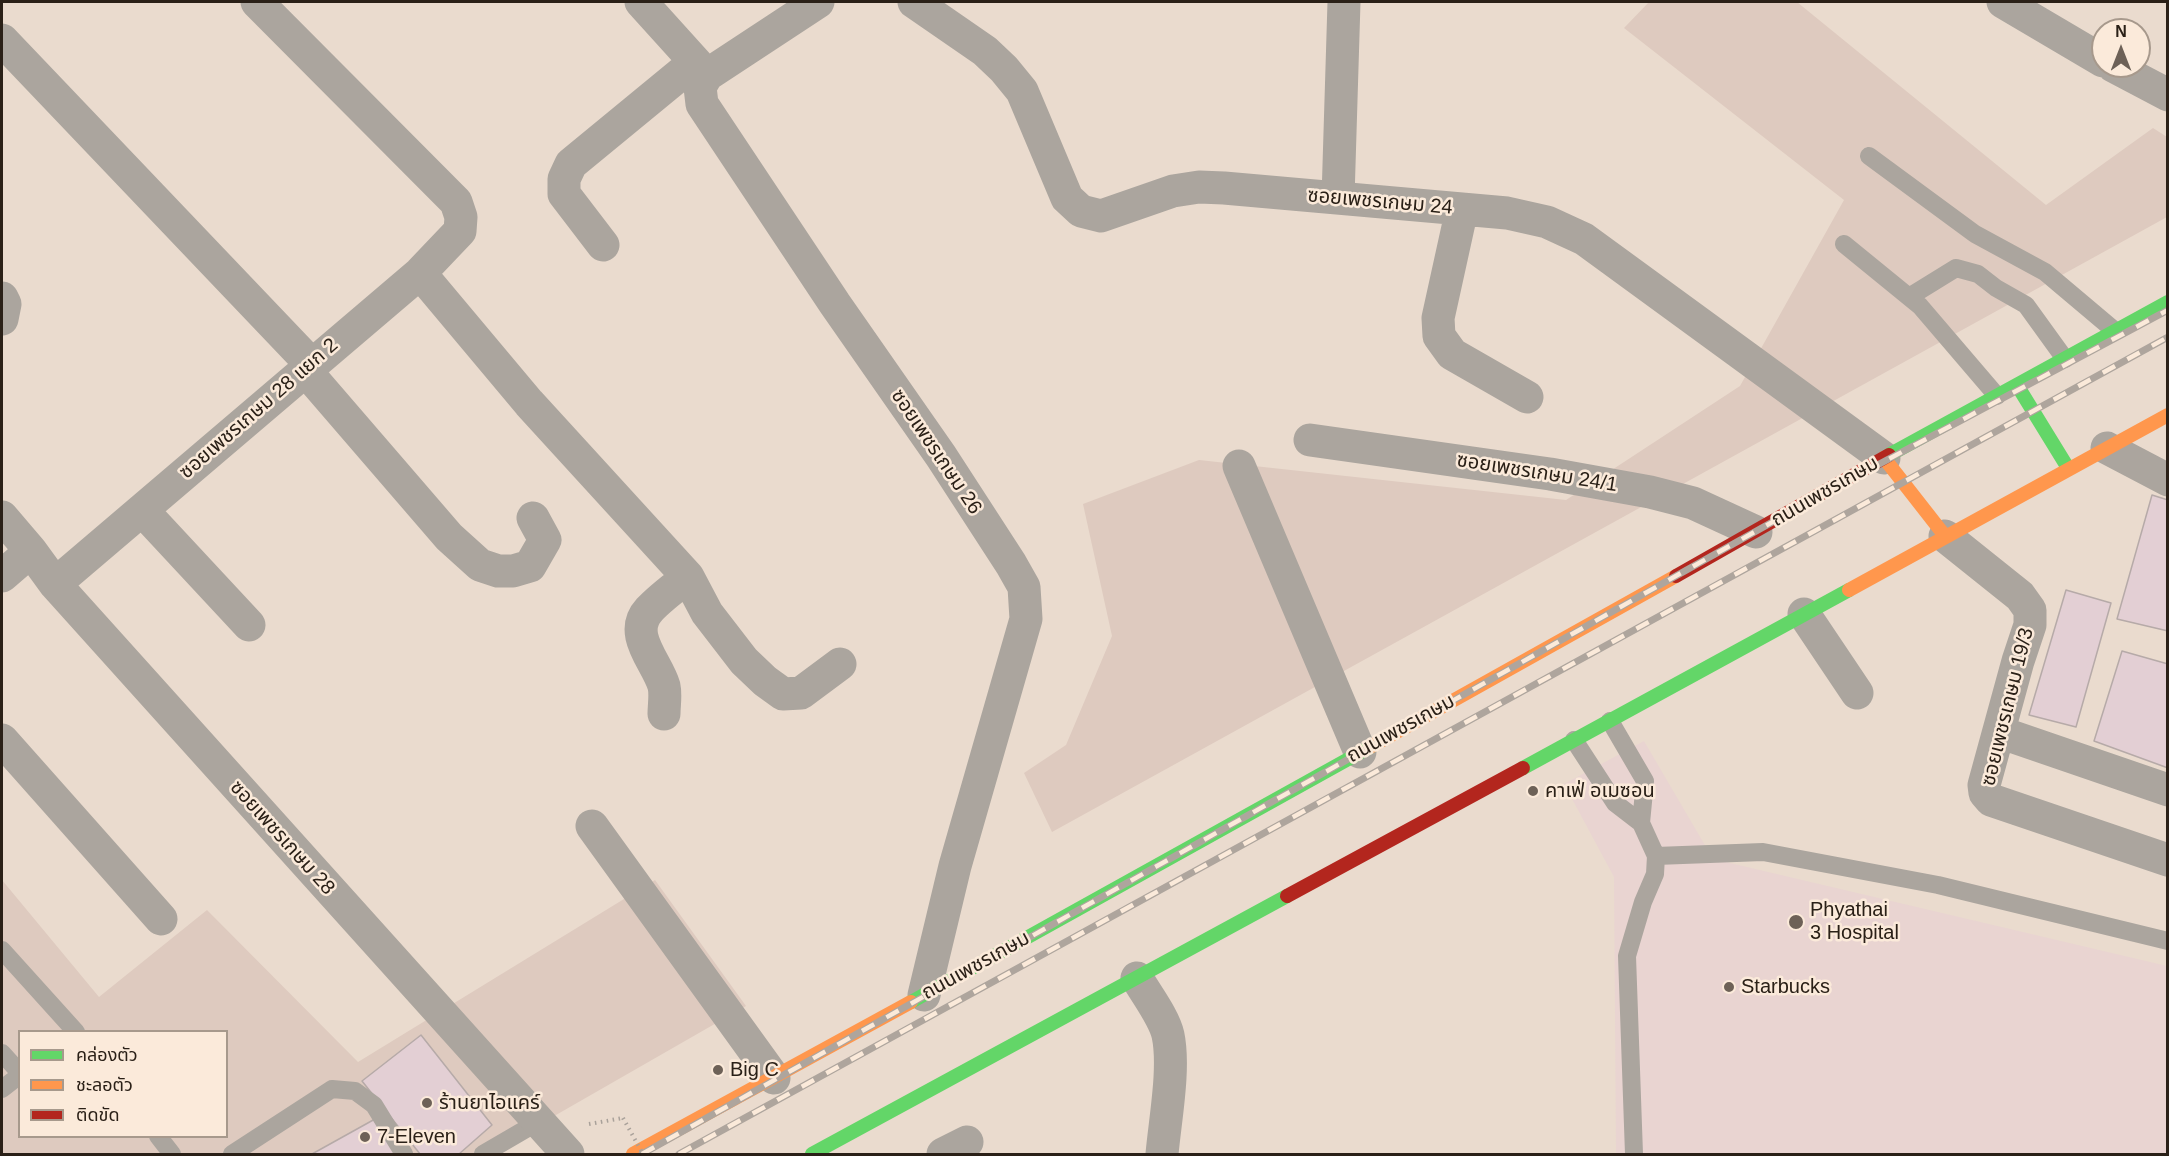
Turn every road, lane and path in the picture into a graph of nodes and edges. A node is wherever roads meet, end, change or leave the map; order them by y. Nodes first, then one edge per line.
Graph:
1 (257, 2) edge
2 (641, 2) edge
3 (818, 2) edge
4 (914, 2) edge
5 (1344, 2) edge
6 (2002, 2) edge
7 (2, 40) edge
8 (2091, 54) edge
9 (701, 68) junction
10 (2136, 78) edge
11 (2168, 95) edge
12 (1869, 156) dead end
13 (1338, 198) junction
14 (1462, 209) junction
15 (1844, 244) dead end
16 (603, 245) dead end
17 (420, 273) junction
18 (1909, 297) junction
19 (2, 298) edge
20 (2168, 302) edge
21 (2, 319) edge
22 (2115, 332) junction
23 (2065, 359) junction
24 (308, 367) junction
25 (2017, 385) junction
26 (1997, 396) junction
27 (1527, 397) dead end
28 (2168, 415) edge
29 (1310, 440) dead end
30 (2107, 448) junction
31 (1884, 458) junction
32 (1239, 466) dead end
33 (2068, 468) junction
34 (2168, 480) edge
35 (142, 510) junction
36 (2, 517) edge
37 (533, 518) dead end
38 (1756, 532) junction
39 (1945, 536) junction
40 (31, 551) junction
41 (2, 576) edge
42 (688, 577) junction
43 (55, 584) junction
44 (1804, 614) junction
45 (249, 625) dead end
46 (840, 664) dead end
47 (1857, 693) dead end
48 (664, 714) dead end
49 (1610, 721) junction
50 (1999, 732) junction
51 (2, 740) edge
52 (1574, 740) junction
53 (1360, 752) junction
54 (2168, 790) edge
55 (1641, 823) junction
56 (592, 826) dead end
57 (1656, 856) junction
58 (2168, 860) edge
59 (161, 919) dead end
60 (2168, 941) edge
61 (2, 950) edge
62 (1137, 978) junction
63 (924, 995) junction
64 (74, 1030) edge
65 (2, 1053) edge
66 (18, 1072) edge
67 (18, 1076) edge
68 (774, 1078) junction
69 (2, 1089) edge
70 (538, 1122) junction
71 (583, 1125) dead end
72 (159, 1138) edge
73 (172, 1155) edge
74 (232, 1155) edge
75 (404, 1155) edge
76 (483, 1155) edge
77 (568, 1155) edge
78 (633, 1155) edge
79 (643, 1155) edge
80 (812, 1155) edge
81 (1162, 1155) edge
82 (1634, 1155) edge

1 - 17 street, ซอยเพชรเกษม 28 แยก 2
2 - 9 street
3 - 9 street
4 - 13 street, ซอยเพชรเกษม 24
5 - 13 street
6 - 8 street
7 - 24 street
9 - 16 street
9 - 63 street, ซอยเพชรเกษม 26
10 - 11 street
12 - 22 lane
13 - 14 street, ซอยเพชรเกษม 24
14 - 27 street
14 - 31 street, ซอยเพชรเกษม 24
15 - 18 lane
17 - 24 street, ซอยเพชรเกษม 28 แยก 2
17 - 42 street
18 - 23 lane
18 - 26 lane
19 - 21 street
20 - 22 main road, ถนนเพชรเกษม
22 - 23 main road, ถนนเพชรเกษม
23 - 25 main road, ถนนเพชรเกษม
24 - 35 street, ซอยเพชรเกษม 28 แยก 2
24 - 37 street
25 - 26 main road, ถนนเพชรเกษม
25 - 33 main road
26 - 31 main road, ถนนเพชรเกษม
28 - 30 main road
29 - 38 street, ซอยเพชรเกษม 24/1
30 - 33 main road
30 - 34 street
31 - 38 main road, ถนนเพชรเกษม
31 - 39 main road
32 - 53 street
33 - 39 main road
35 - 43 street, ซอยเพชรเกษม 28 แยก 2
35 - 45 street
36 - 40 street, ซอยเพชรเกษม 28
38 - 53 main road, ถนนเพชรเกษม
39 - 44 main road
39 - 50 street, ซอยเพชรเกษม 19/3
40 - 41 street
40 - 43 street, ซอยเพชรเกษม 28
42 - 46 street
42 - 48 street
43 - 70 street, ซอยเพชรเกษม 28
44 - 47 street
44 - 49 main road
49 - 52 main road
49 - 55 lane
50 - 54 street
50 - 58 street, ซอยเพชรเกษม 19/3
51 - 59 street
52 - 55 lane
52 - 62 main road
53 - 63 main road, ถนนเพชรเกษม
55 - 57 lane
56 - 68 street
57 - 60 lane
57 - 82 lane
61 - 64 lane
62 - 80 main road
62 - 81 street
63 - 68 main road, ถนนเพชรเกษม
65 - 66 lane
67 - 69 lane
68 - 78 main road, ถนนเพชรเกษม
70 - 76 lane
70 - 77 street, ซอยเพชรเกษม 28
71 - 79 path, bridge
72 - 73 lane
74 - 75 lane

